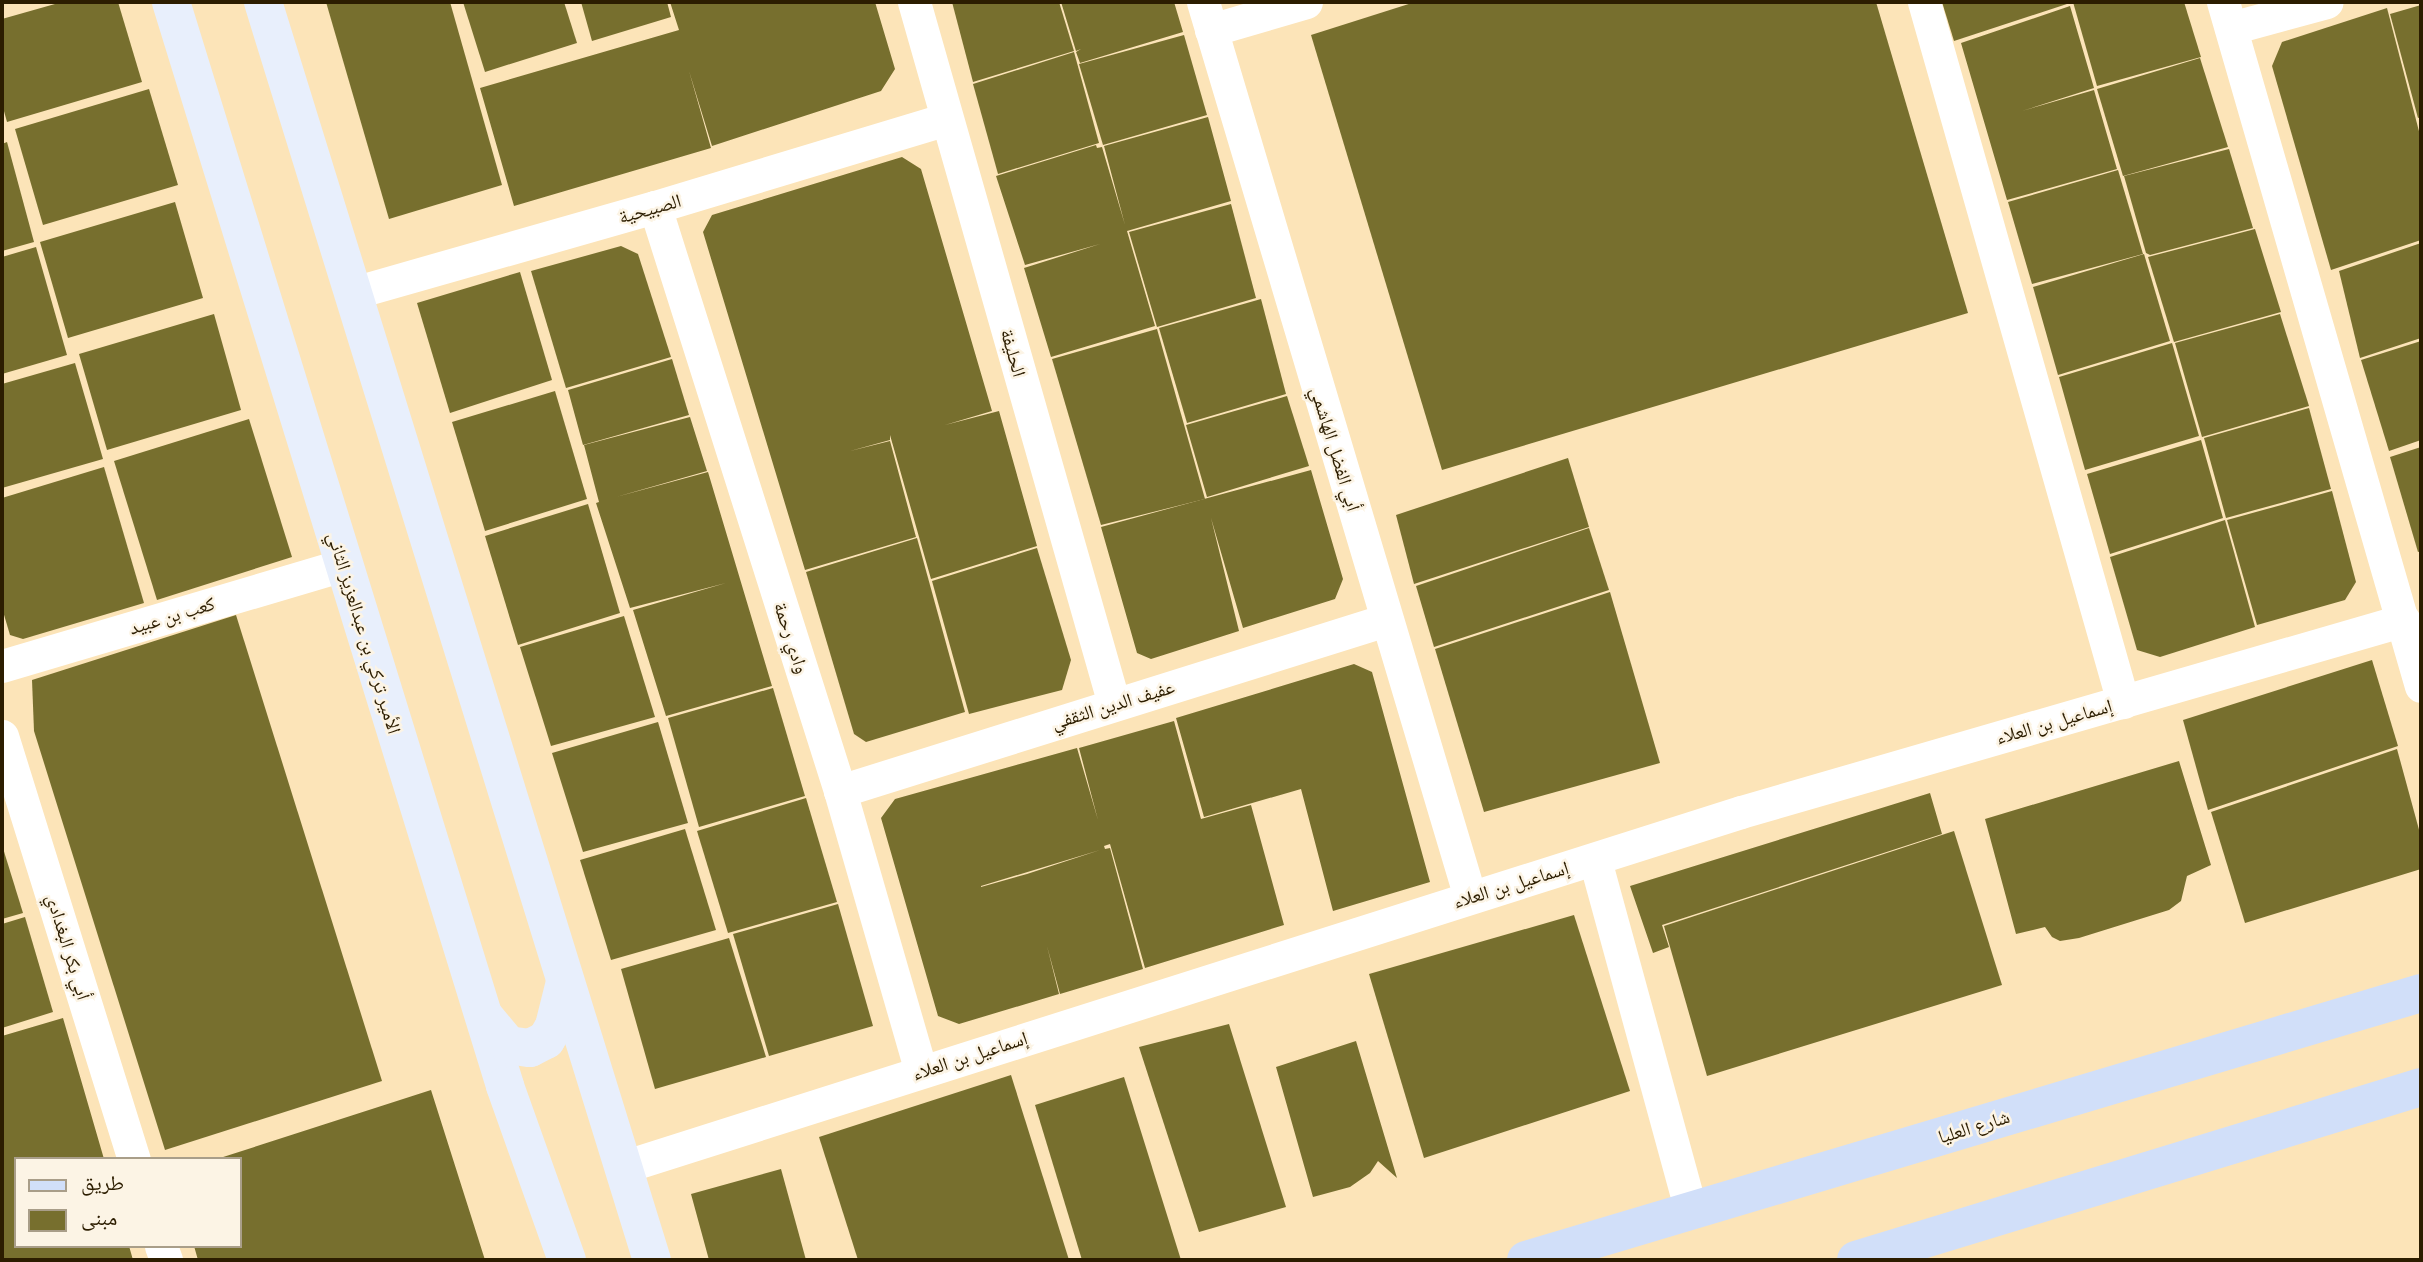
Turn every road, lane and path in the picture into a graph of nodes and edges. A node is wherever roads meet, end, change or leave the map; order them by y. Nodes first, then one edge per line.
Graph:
1 (171, 2) edge
2 (914, 2) edge
3 (1306, 2) edge
4 (1924, 2) edge
5 (2327, 2) edge
6 (270, 9) edge
7 (2227, 15) edge
8 (1207, 16) edge
9 (946, 119) junction
10 (655, 207) junction
11 (353, 293) junction
12 (342, 565) junction
13 (1386, 620) junction
14 (2404, 620) junction
15 (2, 666) edge
16 (2421, 686) edge
17 (2123, 702) junction
18 (1114, 704) junction
19 (2, 736) edge
20 (8, 778) edge
21 (840, 791) junction
22 (1595, 860) junction
23 (1470, 897) junction
24 (565, 982) junction
25 (2421, 993) edge
26 (483, 1014) junction
27 (921, 1071) junction
28 (2421, 1087) edge
29 (133, 1157) edge
30 (623, 1167) junction
31 (1691, 1212) junction
32 (568, 1260) edge
33 (652, 1260) edge
34 (1526, 1260) edge
35 (1856, 1260) edge

1 - 12 street, الأمير تركي بن عبدالعزيز الثاني
2 - 9 street, الحليفة
3 - 8 street
4 - 17 street
5 - 7 street
6 - 11 street
7 - 14 street
8 - 13 street, أبي الفضل الهاشمي
9 - 10 street, الصبيحية
9 - 18 street, الحليفة
10 - 11 street, الصبيحية
10 - 21 street, وادي رحمة
11 - 24 street
12 - 15 street, كعب بن عبيد
12 - 26 street, الأمير تركي بن عبدالعزيز الثاني
13 - 18 street, عفيف الدين الثقفي
13 - 23 street, أبي الفضل الهاشمي
14 - 16 street
14 - 17 street, إسماعيل بن العلاء
17 - 22 street, إسماعيل بن العلاء
18 - 21 street, عفيف الدين الثقفي
19 - 20 street, أبي بكر البغدادي
20 - 29 street, أبي بكر البغدادي
21 - 27 street, وادي رحمة
22 - 23 street, إسماعيل بن العلاء
22 - 31 street
23 - 27 street, إسماعيل بن العلاء
24 - 26 street
24 - 30 street
25 - 31 main road, شارع العليا
26 - 32 street, الأمير تركي بن عبدالعزيز الثاني
27 - 30 street, إسماعيل بن العلاء
28 - 35 main road
30 - 33 street
31 - 34 main road, شارع العليا

